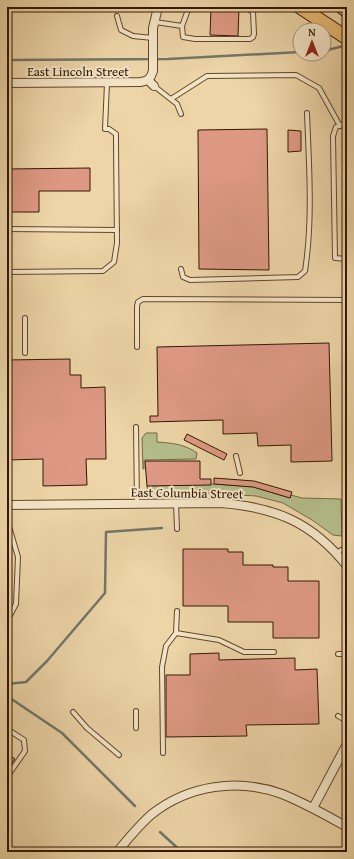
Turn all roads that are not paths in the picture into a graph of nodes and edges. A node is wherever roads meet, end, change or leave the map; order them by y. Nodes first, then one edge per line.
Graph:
1 (158, 7) edge
2 (189, 7) edge
3 (245, 7) edge
4 (300, 7) edge
5 (342, 7) edge
6 (347, 11) edge
7 (117, 16) dead end
8 (155, 22) junction
9 (182, 26) junction
10 (344, 36) edge
11 (153, 42) junction
12 (7, 83) edge
13 (107, 83) junction
14 (151, 83) junction
15 (171, 99) junction
16 (307, 113) dead end
17 (181, 114) dead end
18 (347, 124) edge
19 (340, 126) junction
20 (7, 229) edge
21 (117, 230) junction
22 (347, 259) edge
23 (181, 269) dead end
24 (7, 272) edge
25 (347, 300) edge
26 (25, 318) dead end
27 (138, 347) dead end
28 (25, 353) dead end
29 (136, 427) dead end
30 (236, 456) dead end
31 (240, 473) dead end
32 (176, 503) junction
33 (137, 504) junction
34 (7, 505) edge
35 (7, 511) edge
36 (177, 529) dead end
37 (347, 546) edge
38 (336, 553) junction
39 (347, 566) edge
40 (177, 611) dead end
41 (176, 633) junction
42 (7, 634) edge
43 (274, 652) dead end
44 (338, 654) dead end
45 (347, 654) edge
46 (136, 710) dead end
47 (73, 712) dead end
48 (338, 716) dead end
49 (347, 721) edge
50 (136, 728) dead end
51 (7, 729) edge
52 (347, 744) edge
53 (163, 753) dead end
54 (118, 755) dead end
55 (7, 777) edge
56 (313, 808) junction
57 (347, 827) edge
58 (117, 852) edge

1 - 8 street
2 - 9 lane
3 - 9 lane
4 - 10 main road
5 - 6 main road
7 - 11 lane
8 - 9 lane
8 - 11 street
11 - 14 street
12 - 13 street, East Lincoln Street
13 - 14 street, East Lincoln Street
13 - 21 lane
14 - 15 lane
15 - 17 lane
15 - 19 lane
16 - 23 lane
18 - 19 lane
19 - 22 lane
20 - 21 lane
21 - 24 lane
25 - 27 lane
26 - 28 lane
29 - 33 lane
30 - 31 lane
32 - 33 street, East Columbia Street
32 - 36 lane
32 - 38 street, East Columbia Street
33 - 34 street, East Columbia Street
35 - 42 lane
37 - 38 lane
38 - 39 street, East Columbia Street
40 - 41 lane
41 - 43 lane
41 - 53 lane
44 - 45 lane
46 - 50 lane
47 - 54 lane
48 - 49 lane
51 - 55 lane
52 - 56 street
56 - 57 street
56 - 58 street

